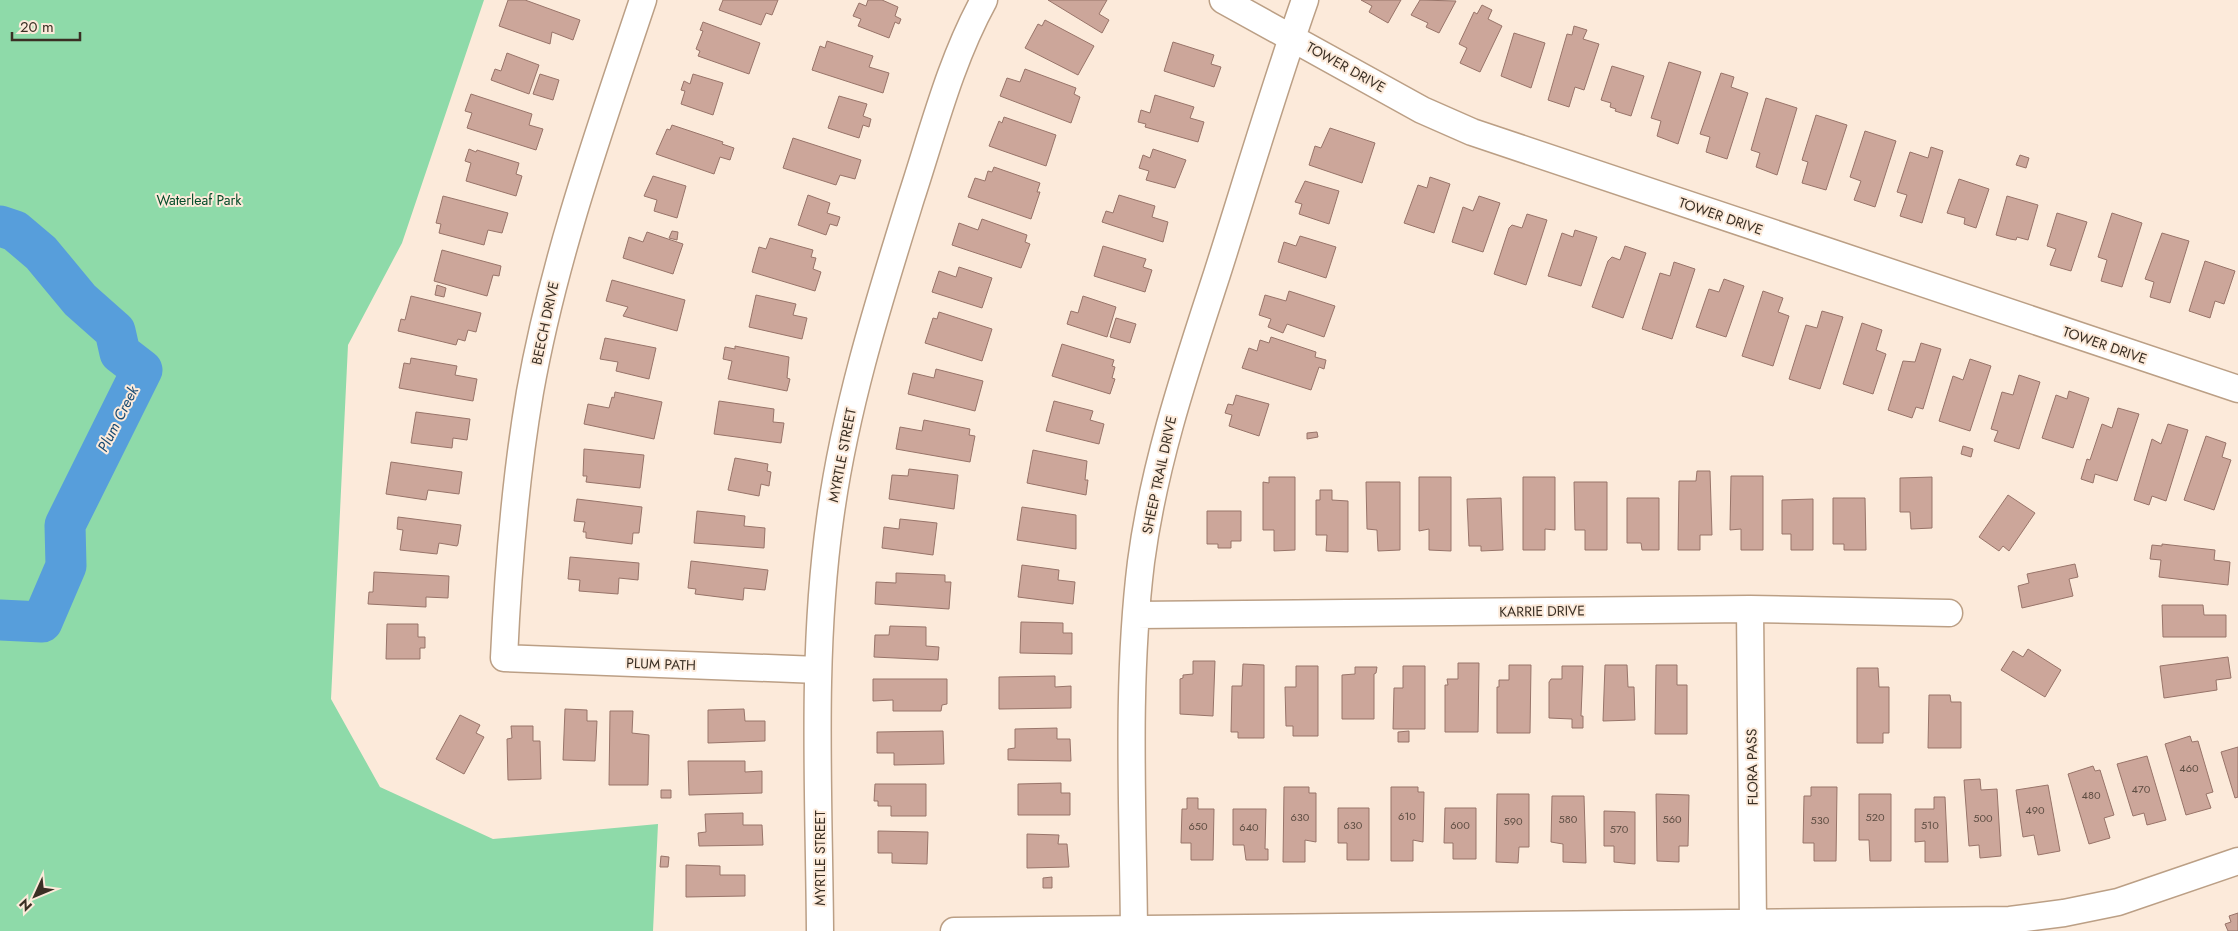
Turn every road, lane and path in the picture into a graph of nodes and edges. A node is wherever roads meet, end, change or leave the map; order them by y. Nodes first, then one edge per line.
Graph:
1 (643, 0) edge
2 (984, 0) edge
3 (1223, 0) edge
4 (1305, 0) edge
5 (1292, 38) junction
6 (2238, 389) edge
7 (1750, 610) junction
8 (1948, 613) dead end
9 (1136, 615) junction
10 (504, 658) joint
11 (818, 670) junction
12 (2238, 862) edge
13 (1753, 924) junction
14 (1134, 930) edge
15 (820, 931) edge
16 (954, 931) edge

1 - 10 street, BEECH DRIVE
2 - 11 street, MYRTLE STREET
3 - 5 street, TOWER DRIVE
4 - 5 street, SHEEP TRAIL DRIVE
5 - 6 street, TOWER DRIVE
5 - 9 street, SHEEP TRAIL DRIVE
7 - 8 street, KARRIE DRIVE
7 - 9 street, KARRIE DRIVE
7 - 13 street, FLORA PASS
9 - 14 street, SHEEP TRAIL DRIVE
10 - 11 street, PLUM PATH
11 - 15 street, MYRTLE STREET
12 - 13 street
13 - 14 street
14 - 16 street

